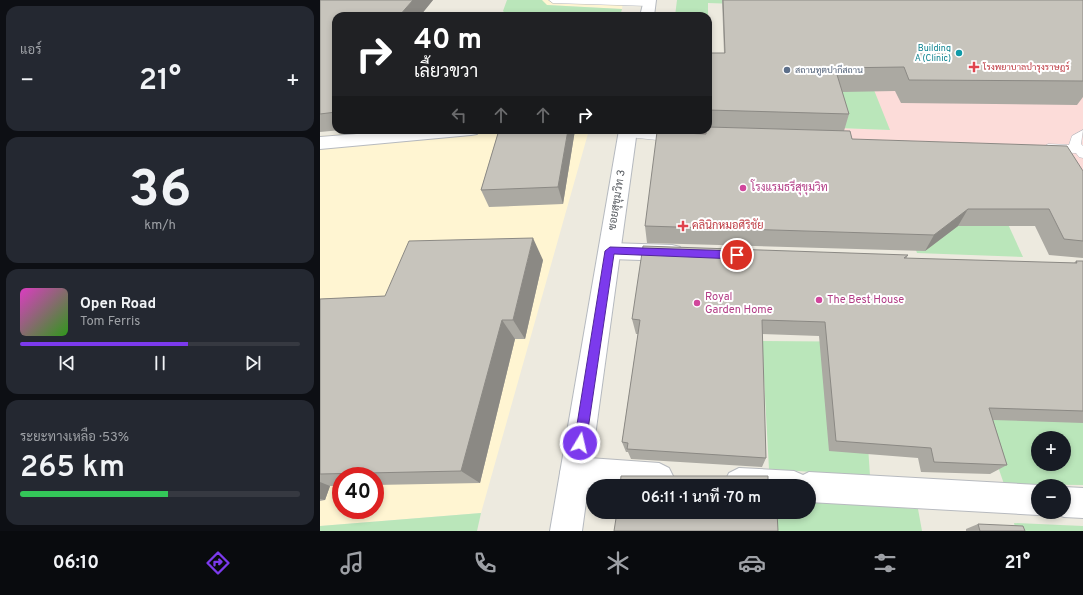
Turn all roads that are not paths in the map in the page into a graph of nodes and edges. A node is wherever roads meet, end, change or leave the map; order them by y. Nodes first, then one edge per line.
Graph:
1 (554, 0) edge
2 (649, 6) edge
3 (425, 134) edge
4 (628, 134) edge
5 (647, 134) edge
6 (1083, 134) edge
7 (693, 139) edge
8 (320, 143) edge
9 (1032, 148) edge
10 (1080, 151) edge
11 (610, 251) junction
12 (690, 253) edge
13 (575, 472) junction
14 (672, 479) edge
15 (816, 487) edge
16 (1031, 500) edge
17 (1071, 502) edge
18 (1083, 503) edge
19 (566, 531) edge

1 - 2 lane
3 - 8 street
4 - 11 street, ซอยสุขุมวิท 3
5 - 7 lane
6 - 10 lane
9 - 10 lane
11 - 12 street
11 - 13 street, ซอยสุขุมวิท 3
13 - 14 street
13 - 19 street, ซอยสุขุมวิท 3
15 - 16 street
17 - 18 street

